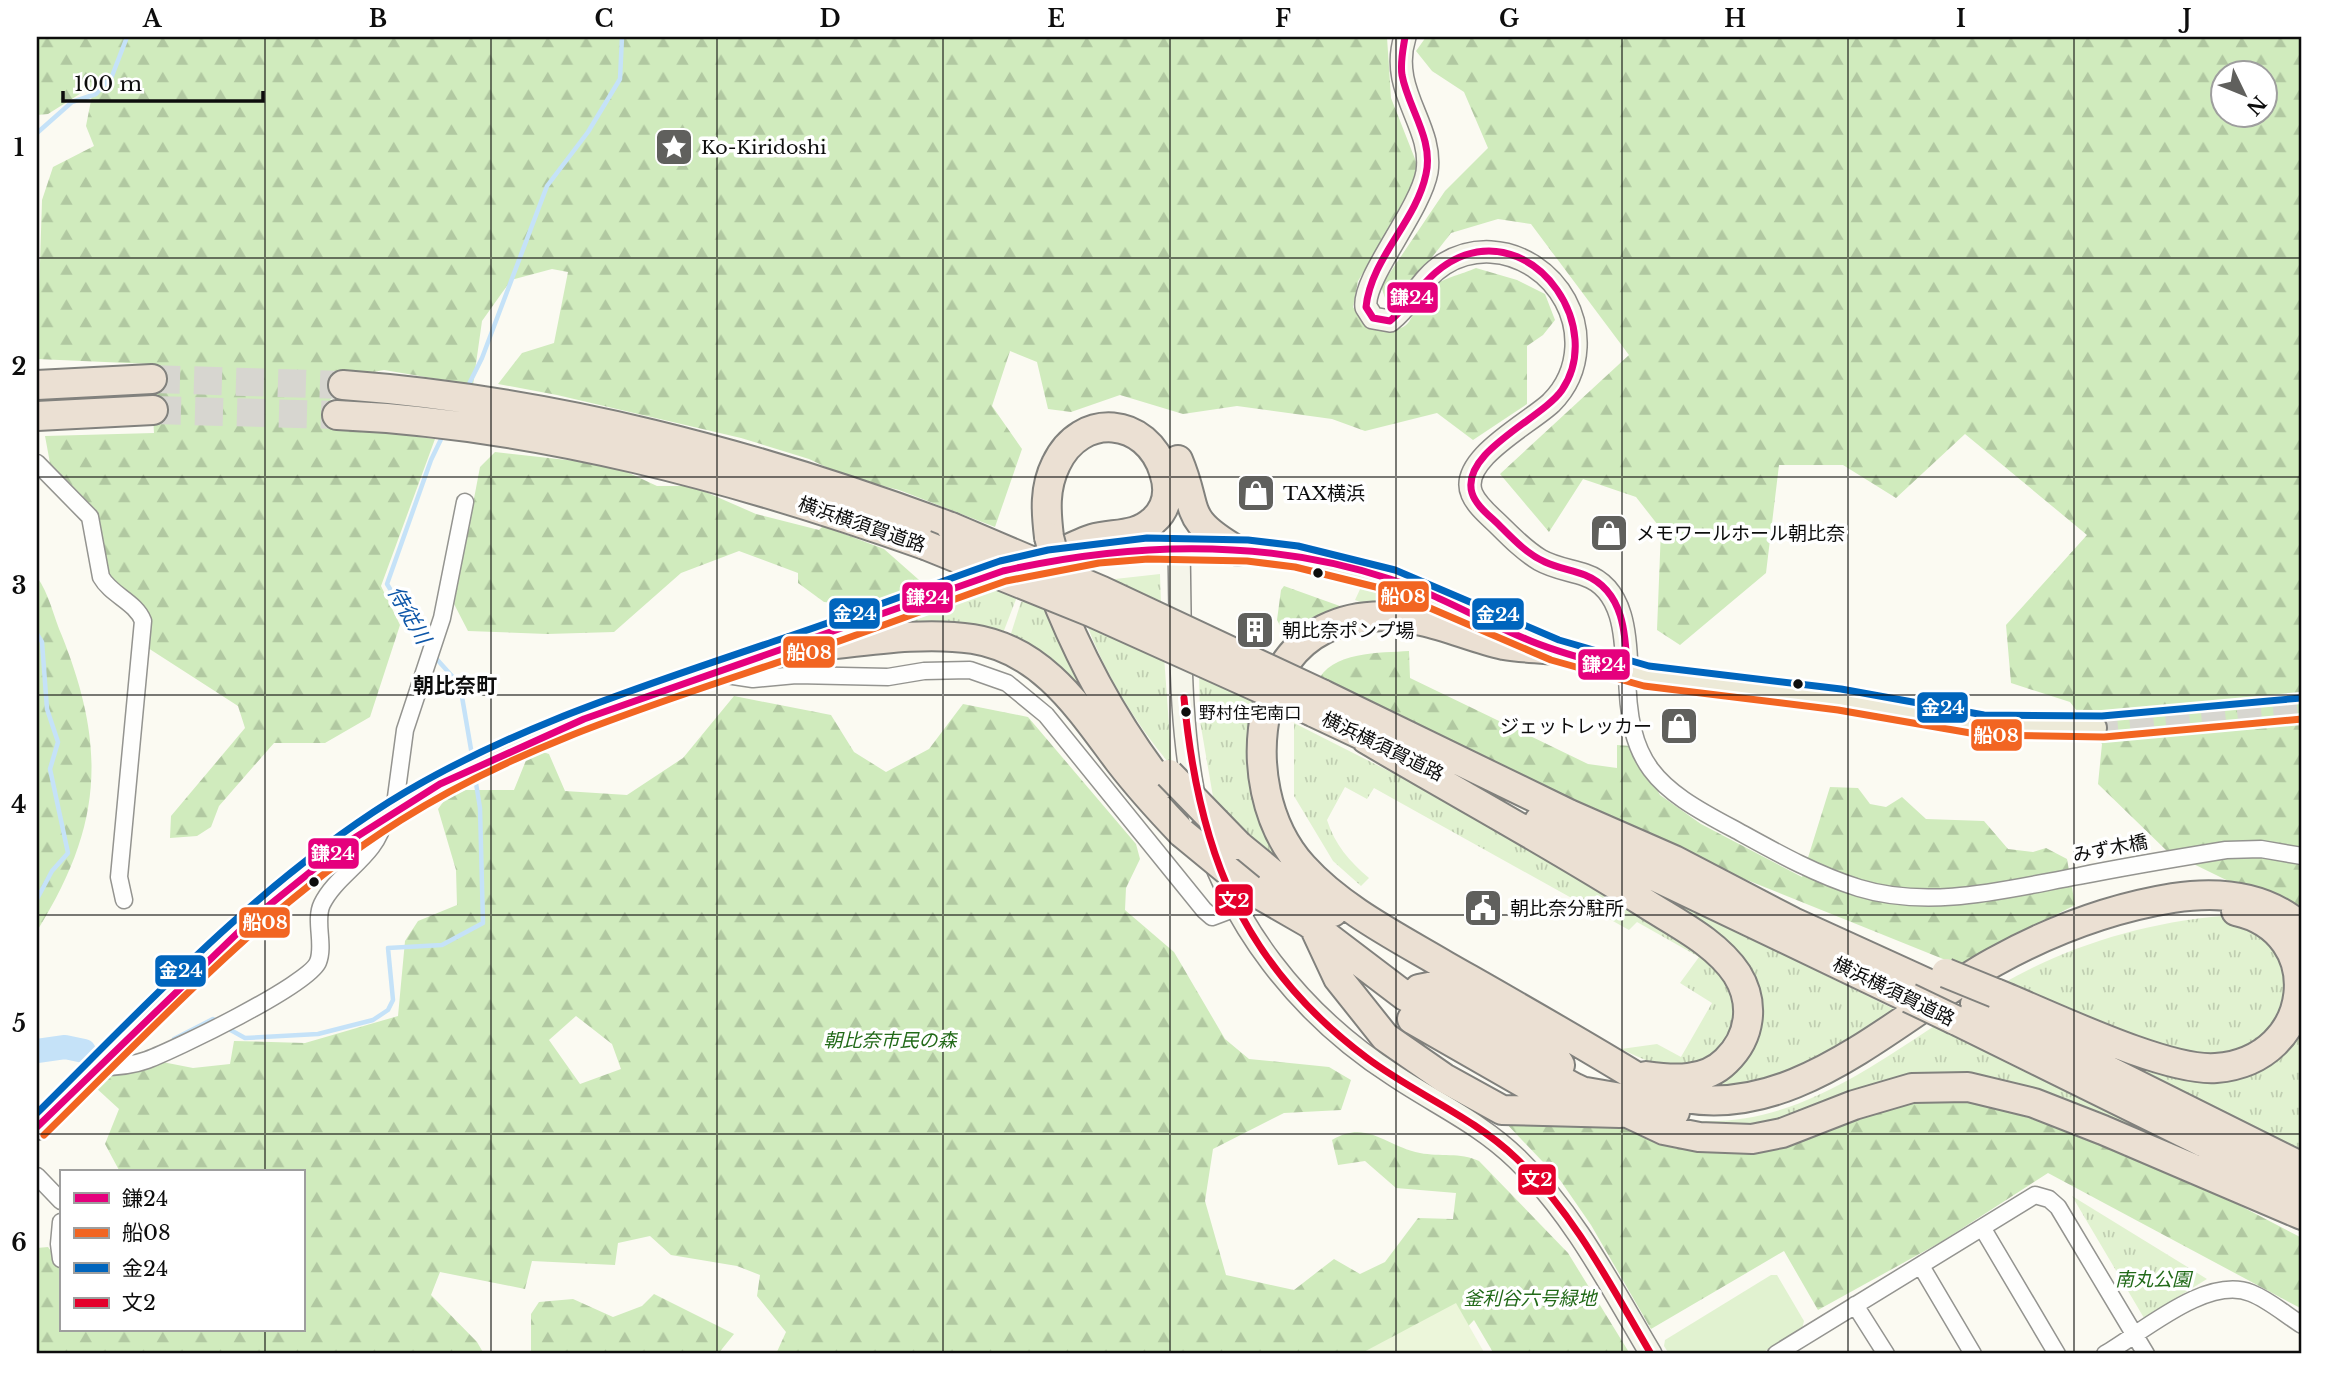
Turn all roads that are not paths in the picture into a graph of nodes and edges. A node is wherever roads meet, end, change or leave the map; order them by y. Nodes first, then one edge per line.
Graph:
1 (1405, 37) edge
2 (152, 379) tunnel mouth
3 (37, 385) edge
4 (343, 385) tunnel mouth
5 (153, 410) tunnel mouth
6 (337, 415) tunnel mouth
7 (37, 416) edge
8 (37, 463) edge
9 (465, 502) dead end
10 (1178, 549) junction
11 (1238, 551) junction
12 (1049, 561) junction
13 (788, 649) junction
14 (1556, 650) junction
15 (1627, 671) junction
16 (716, 673) junction
17 (1318, 703) junction
18 (2094, 728) tunnel mouth
19 (1352, 730) junction
20 (389, 815) junction
21 (1237, 851) junction
22 (2302, 856) edge
23 (1243, 899) junction
24 (124, 900) dead end
25 (2302, 928) edge
26 (1316, 933) junction
27 (1407, 944) junction
28 (1381, 985) junction
29 (1928, 985) junction
30 (1975, 1006) junction
31 (1612, 1063) junction
32 (99, 1067) junction
33 (1574, 1089) junction
34 (1532, 1102) junction
35 (37, 1128) edge
36 (2302, 1167) edge
37 (37, 1176) edge
38 (2302, 1191) edge
39 (60, 1200) edge
40 (2302, 1215) edge
41 (1983, 1229) junction
42 (60, 1233) edge
43 (60, 1252) edge
44 (1921, 1266) junction
45 (1855, 1305) junction
46 (2302, 1325) edge
47 (2136, 1336) junction
48 (1795, 1349) edge
49 (1651, 1354) edge
50 (1776, 1354) edge
51 (1886, 1354) edge
52 (1973, 1354) edge
53 (2057, 1354) edge
54 (2105, 1354) edge
55 (2146, 1354) edge

1 - 15 main road
2 - 3 highway
4 - 17 highway, 横浜横須賀道路, bridge
5 - 7 highway
6 - 17 highway, 横浜横須賀道路, bridge
8 - 24 street
9 - 20 street
10 - 11 main road
10 - 12 main road
10 - 23 main road
11 - 12 highway
11 - 14 main road
12 - 12 highway
12 - 13 main road
12 - 21 highway, bridge
13 - 16 main road
13 - 23 highway, bridge
14 - 15 main road
14 - 27 highway
15 - 18 main road
15 - 22 street, みず木橋
16 - 20 main road
16 - 23 street
17 - 19 highway, 横浜横須賀道路
17 - 29 highway, 横浜横須賀道路
19 - 29 highway, 横浜横須賀道路
19 - 31 highway
20 - 32 main road
20 - 32 street
21 - 26 highway
21 - 27 highway
23 - 26 highway
23 - 49 main road
25 - 31 highway
26 - 28 highway
26 - 34 highway
27 - 31 highway
28 - 33 highway
28 - 33 highway
28 - 34 highway
29 - 30 highway, 横浜横須賀道路, bridge
29 - 30 highway, bridge
30 - 33 highway
30 - 36 highway, 横浜横須賀道路
30 - 38 highway, 横浜横須賀道路
32 - 35 main road
33 - 34 highway
33 - 40 highway
37 - 39 street
41 - 44 street
41 - 47 street
41 - 53 street
42 - 43 street
44 - 45 street
44 - 52 street
45 - 48 street
45 - 51 street
46 - 47 street
47 - 54 street
47 - 55 street
48 - 50 street

